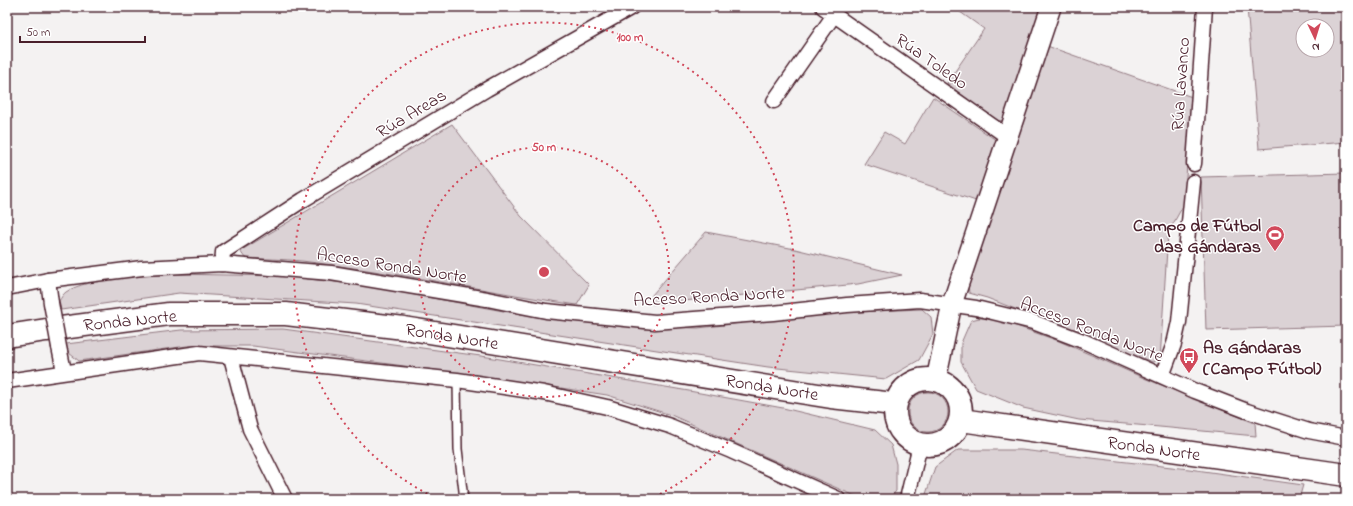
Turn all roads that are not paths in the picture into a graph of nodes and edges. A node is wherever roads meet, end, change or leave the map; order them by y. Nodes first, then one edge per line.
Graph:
1 (632, 7) edge
2 (1051, 7) edge
3 (1204, 7) edge
4 (829, 11) edge
5 (774, 101) dead end
6 (1008, 138) junction
7 (1194, 164) dead end
8 (1193, 182) dead end
9 (222, 264) junction
10 (48, 280) junction
11 (7, 288) edge
12 (952, 304) junction
13 (7, 336) edge
14 (231, 357) junction
15 (64, 371) junction
16 (1162, 376) junction
17 (7, 380) edge
18 (456, 380) junction
19 (936, 380) junction
20 (895, 406) junction
21 (961, 420) junction
22 (1346, 438) edge
23 (920, 445) junction
24 (1346, 475) edge
25 (839, 498) edge
26 (285, 499) edge
27 (464, 499) edge
28 (907, 499) edge

1 - 9 street, Rúa Areas
2 - 6 main road
3 - 7 street, Rúa Lavanco
4 - 5 street, Rúa Toledo
4 - 6 street, Rúa Toledo
6 - 12 main road
8 - 16 street
9 - 10 street, Acceso Ronda Norte
9 - 12 street, Acceso Ronda Norte
10 - 11 street, Acceso Ronda Norte
10 - 15 street, bridge
12 - 16 street, Acceso Ronda Norte
12 - 19 main road
13 - 20 highway, Ronda Norte
14 - 15 street
14 - 18 street
14 - 26 street
15 - 17 street
16 - 22 street, Acceso Ronda Norte
18 - 25 street
18 - 27 lane
19 - 20 highway
19 - 21 highway
20 - 23 highway
21 - 23 highway
21 - 24 highway, Ronda Norte
23 - 28 street

